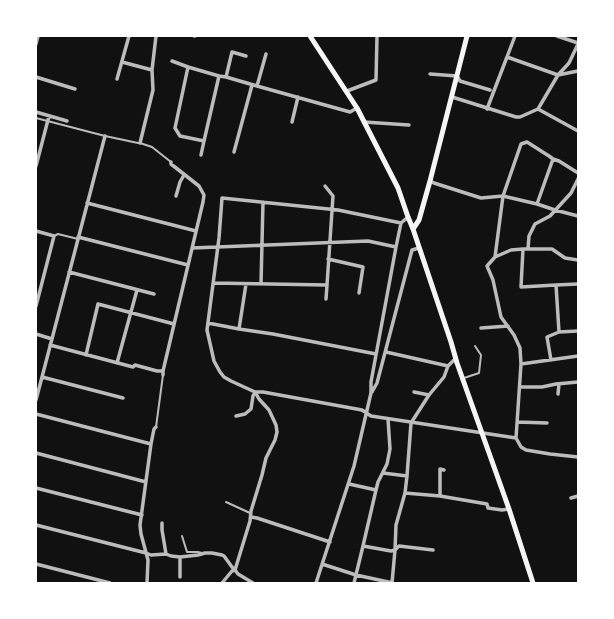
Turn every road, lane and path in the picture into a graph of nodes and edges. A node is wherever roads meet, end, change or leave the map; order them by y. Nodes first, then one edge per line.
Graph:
1 (38, 36) edge
2 (129, 36) edge
3 (156, 36) edge
4 (310, 36) edge
5 (377, 36) edge
6 (467, 36) edge
7 (515, 36) edge
8 (557, 36) edge
9 (36, 44) edge
10 (578, 44) edge
11 (266, 54) dead end
12 (246, 56) dead end
13 (507, 57) junction
14 (172, 61) dead end
15 (122, 62) junction
16 (188, 67) junction
17 (152, 70) junction
18 (578, 71) edge
19 (430, 74) dead end
20 (558, 75) junction
21 (219, 76) junction
22 (457, 76) junction
23 (36, 77) edge
24 (226, 77) junction
25 (117, 80) dead end
26 (252, 85) junction
27 (257, 86) junction
28 (76, 89) dead end
29 (490, 90) dead end
30 (347, 91) junction
31 (298, 97) junction
32 (452, 97) junction
33 (357, 108) junction
34 (487, 108) junction
35 (538, 109) junction
36 (36, 112) edge
37 (49, 116) junction
38 (36, 118) edge
39 (47, 121) junction
40 (67, 121) dead end
41 (292, 122) dead end
42 (364, 122) junction
43 (409, 125) dead end
44 (578, 131) edge
45 (105, 136) junction
46 (204, 141) junction
47 (140, 143) junction
48 (234, 152) dead end
49 (201, 155) dead end
50 (553, 160) junction
51 (171, 162) joint
52 (36, 166) edge
53 (578, 173) edge
54 (184, 175) junction
55 (578, 179) edge
56 (430, 181) junction
57 (324, 186) dead end
58 (176, 196) dead end
59 (503, 196) junction
60 (263, 202) junction
61 (87, 203) junction
62 (537, 204) junction
63 (332, 209) junction
64 (556, 210) junction
65 (578, 216) edge
66 (408, 217) junction
67 (401, 223) junction
68 (413, 229) junction
69 (36, 231) edge
70 (196, 231) junction
71 (54, 236) junction
72 (78, 238) junction
73 (330, 242) junction
74 (262, 245) junction
75 (217, 247) junction
76 (396, 247) junction
77 (192, 248) junction
78 (419, 248) junction
79 (523, 249) junction
80 (528, 249) junction
81 (495, 258) junction
82 (328, 260) junction
83 (578, 260) edge
84 (188, 265) junction
85 (69, 272) junction
86 (213, 283) junction
87 (246, 284) junction
88 (261, 284) junction
89 (578, 284) edge
90 (327, 285) junction
91 (556, 285) junction
92 (137, 290) junction
93 (359, 293) dead end
94 (154, 294) dead end
95 (326, 298) dead end
96 (36, 306) edge
97 (131, 312) junction
98 (208, 323) junction
99 (174, 324) junction
100 (508, 326) junction
101 (481, 328) dead end
102 (240, 329) junction
103 (578, 331) edge
104 (559, 332) junction
105 (36, 334) edge
106 (52, 339) junction
107 (378, 341) junction
108 (388, 343) junction
109 (50, 345) junction
110 (475, 346) dead end
111 (386, 352) junction
112 (376, 354) junction
113 (86, 355) junction
114 (578, 356) edge
115 (456, 358) junction
116 (551, 360) junction
117 (117, 362) junction
118 (521, 364) junction
119 (448, 366) junction
120 (163, 373) junction
121 (42, 377) junction
122 (463, 378) junction
123 (578, 382) edge
124 (559, 384) junction
125 (520, 387) junction
126 (255, 392) junction
127 (371, 392) junction
128 (414, 392) dead end
129 (558, 394) dead end
130 (428, 395) junction
131 (123, 398) dead end
132 (36, 400) edge
133 (366, 413) junction
134 (36, 414) edge
135 (236, 416) dead end
136 (388, 419) junction
137 (517, 422) junction
138 (411, 423) junction
139 (547, 423) dead end
140 (156, 427) joint
141 (482, 432) junction
142 (516, 438) junction
143 (151, 444) junction
144 (36, 453) edge
145 (578, 457) edge
146 (444, 470) dead end
147 (383, 473) junction
148 (407, 476) junction
149 (146, 482) junction
150 (349, 484) junction
151 (36, 488) edge
152 (376, 490) junction
153 (405, 493) junction
154 (440, 496) junction
155 (578, 496) edge
156 (571, 498) dead end
157 (226, 502) dead end
158 (509, 509) junction
159 (142, 515) junction
160 (251, 515) junction
161 (162, 523) dead end
162 (36, 525) edge
163 (182, 536) dead end
164 (330, 542) junction
165 (364, 546) junction
166 (395, 550) junction
167 (433, 550) dead end
168 (146, 553) junction
169 (205, 553) junction
170 (166, 554) junction
171 (180, 557) junction
172 (36, 564) edge
173 (322, 564) junction
174 (235, 570) junction
175 (356, 574) junction
176 (180, 576) dead end
177 (110, 583) edge
178 (147, 583) edge
179 (222, 583) edge
180 (253, 583) edge
181 (316, 583) edge
182 (354, 583) edge
183 (392, 583) edge
184 (533, 583) edge

1 - 9 street
2 - 15 street
3 - 17 street
4 - 30 main road
5 - 30 street
6 - 22 main road
7 - 13 street
8 - 10 street
10 - 20 street
11 - 27 street
12 - 24 street
13 - 20 street
13 - 34 street
14 - 16 street
15 - 17 street
15 - 25 street
16 - 21 street
16 - 46 street
17 - 47 street
18 - 20 street
19 - 22 street
20 - 35 street
21 - 24 street
21 - 46 street
22 - 29 street
22 - 32 main road
23 - 28 street
24 - 26 street
26 - 27 street
26 - 48 street
27 - 31 street
30 - 33 main road
31 - 33 street
31 - 41 street
32 - 34 street
32 - 56 main road
33 - 42 main road
34 - 35 street
35 - 44 street
36 - 37 street
37 - 39 street
37 - 40 street
38 - 39 lane
39 - 45 lane
39 - 52 street
42 - 43 street
42 - 66 main road
45 - 47 lane
45 - 61 street
46 - 49 street
47 - 51 lane
50 - 53 street
50 - 59 street
50 - 62 street
51 - 54 street
54 - 58 street
54 - 70 street
55 - 64 street
56 - 59 street
56 - 68 main road
57 - 63 street
59 - 62 street
59 - 81 street
60 - 63 street
60 - 74 street
60 - 75 street
61 - 70 street
61 - 72 street
62 - 64 street
63 - 67 street
63 - 73 street
64 - 65 street
64 - 80 street
66 - 67 street
66 - 68 main road
67 - 76 street
68 - 78 main road
69 - 71 street
70 - 77 street
71 - 72 lane
71 - 96 street
72 - 84 street
72 - 85 street
73 - 74 street
73 - 76 street
73 - 82 street
74 - 75 street
74 - 88 street
75 - 77 street
75 - 86 street
76 - 107 street
77 - 84 street
78 - 108 street
78 - 115 main road
79 - 80 street
79 - 81 street
79 - 91 street
80 - 83 street
81 - 100 street
82 - 90 street
82 - 93 street
84 - 99 street
85 - 92 street
85 - 106 street
86 - 87 street
86 - 98 street
87 - 88 street
87 - 102 street
88 - 90 street
89 - 91 street
90 - 95 street
91 - 104 street
92 - 94 street
92 - 97 street
97 - 99 street
97 - 113 street
97 - 117 street
98 - 102 street
98 - 126 street
99 - 120 street
100 - 101 street
100 - 118 street
102 - 112 street
103 - 104 street
104 - 116 street
105 - 106 street
106 - 109 street
107 - 108 street
107 - 112 street
108 - 111 street
109 - 113 street
109 - 121 street
110 - 122 lane
111 - 119 street
111 - 127 street
112 - 127 street
113 - 117 street
114 - 116 street
115 - 119 street
115 - 122 main road
116 - 118 street
117 - 120 street
118 - 125 street
119 - 130 street
120 - 140 lane
121 - 131 street
121 - 132 street
122 - 141 main road
123 - 124 street
124 - 125 street
124 - 129 street
125 - 137 street
126 - 133 street
126 - 135 street
126 - 160 street
127 - 133 street
128 - 130 street
130 - 138 street
133 - 136 street
133 - 150 street
134 - 143 street
136 - 138 street
136 - 147 street
137 - 139 street
137 - 142 street
138 - 141 street
138 - 148 street
140 - 143 street
141 - 142 street
141 - 158 main road
142 - 145 street
143 - 149 street
144 - 149 street
146 - 154 street
147 - 148 street
147 - 152 street
148 - 153 street
149 - 159 street
150 - 152 street
150 - 164 street
151 - 159 street
152 - 165 street
153 - 154 street
153 - 166 street
154 - 158 street
155 - 156 street
157 - 160 lane
158 - 184 main road
159 - 168 street
160 - 164 street
160 - 174 street
161 - 170 street
162 - 168 street
163 - 169 lane
164 - 173 street
165 - 166 street
165 - 175 street
166 - 167 street
166 - 183 street
168 - 170 street
168 - 178 street
169 - 171 street
169 - 174 street
170 - 171 street
171 - 176 street
172 - 177 street
173 - 175 street
173 - 181 street
174 - 179 street
174 - 180 street
175 - 182 street
175 - 183 street

